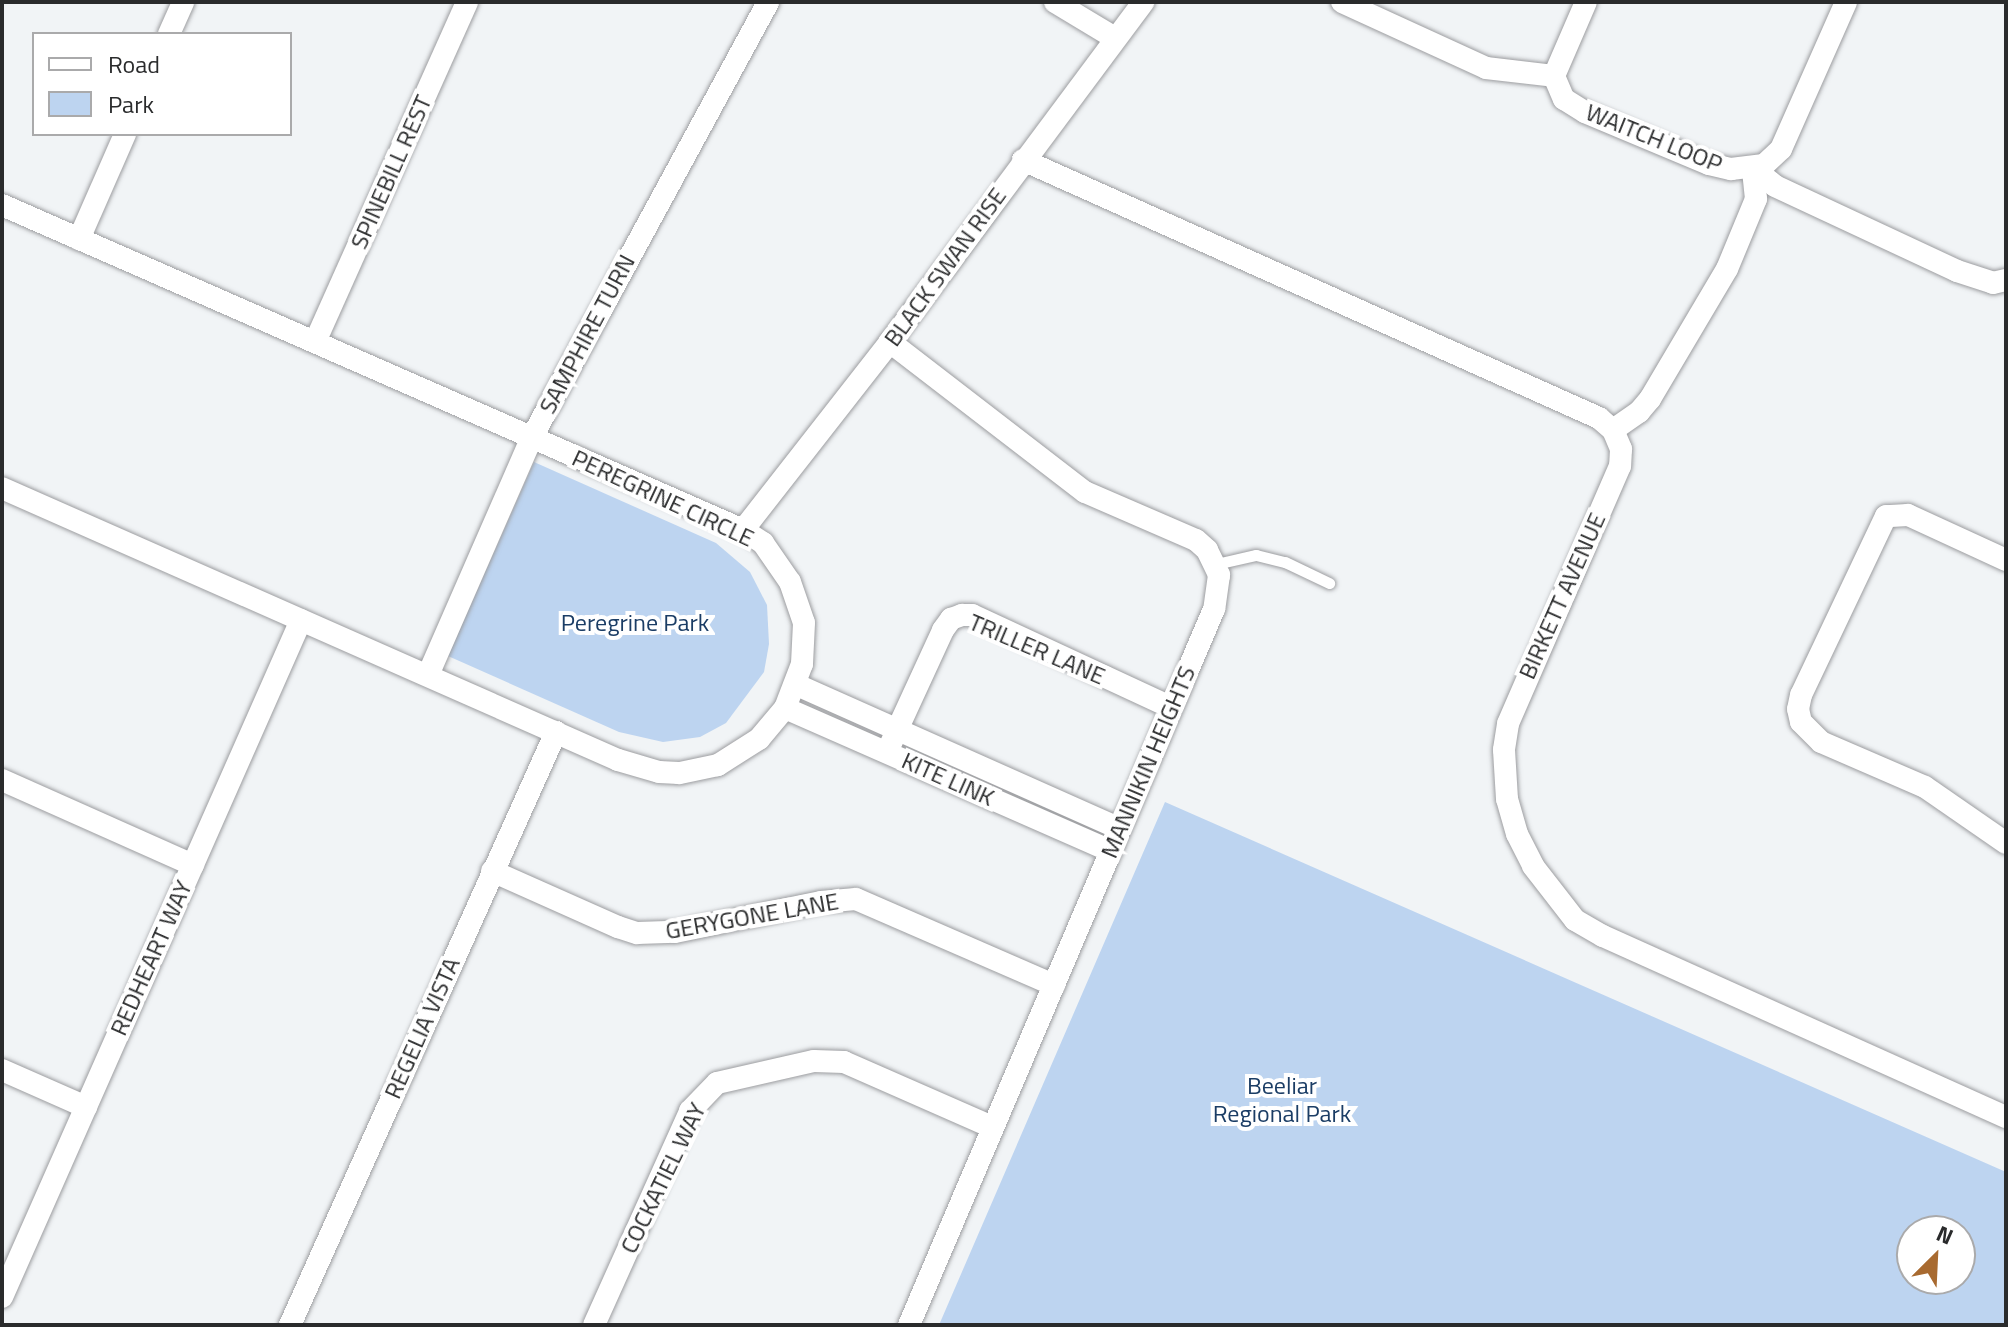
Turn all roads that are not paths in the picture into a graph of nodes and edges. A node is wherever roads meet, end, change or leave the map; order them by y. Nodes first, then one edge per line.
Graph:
1 (183, 2) edge
2 (467, 2) edge
3 (768, 2) edge
4 (1055, 2) edge
5 (1143, 2) edge
6 (1342, 2) edge
7 (1586, 2) edge
8 (1846, 2) edge
9 (170, 32) edge
10 (1115, 38) junction
11 (1554, 76) junction
12 (124, 136) edge
13 (1023, 160) junction
14 (1753, 168) junction
15 (2, 205) edge
16 (79, 239) junction
17 (2006, 280) edge
18 (315, 342) junction
19 (890, 342) junction
20 (1613, 430) junction
21 (531, 439) junction
22 (2, 488) edge
23 (743, 530) junction
24 (2006, 560) edge
25 (1216, 564) junction
26 (1329, 583) dead end
27 (301, 620) junction
28 (428, 675) junction
29 (797, 685) junction
30 (1170, 707) junction
31 (785, 708) junction
32 (897, 731) junction
33 (556, 732) junction
34 (887, 752) junction
35 (2, 780) edge
36 (1120, 829) junction
37 (2006, 843) edge
38 (1111, 851) junction
39 (193, 865) junction
40 (492, 871) junction
41 (1054, 985) junction
42 (2, 1070) edge
43 (86, 1107) junction
44 (2006, 1117) edge
45 (992, 1127) junction
46 (2, 1297) edge
47 (290, 1325) edge
48 (594, 1325) edge
49 (909, 1325) edge

1 - 9 street
2 - 18 street, SPINEBILL REST
3 - 21 street, SAMPHIRE TURN
4 - 10 street
5 - 10 street, BLACK SWAN RISE
6 - 11 street
7 - 11 street
8 - 14 street, WAITCH LOOP
10 - 13 street, BLACK SWAN RISE
11 - 14 street, WAITCH LOOP
12 - 16 street
13 - 19 street, BLACK SWAN RISE
13 - 20 street
14 - 17 street
14 - 20 street
15 - 16 street, PEREGRINE CIRCLE
16 - 18 street, PEREGRINE CIRCLE
18 - 21 street, PEREGRINE CIRCLE
19 - 23 street, BLACK SWAN RISE
19 - 25 street
20 - 44 street, BIRKETT AVENUE
21 - 23 street, PEREGRINE CIRCLE
21 - 28 street, SAMPHIRE TURN
22 - 27 street, PEREGRINE CIRCLE
23 - 29 street, PEREGRINE CIRCLE
24 - 37 street
25 - 26 lane
25 - 30 street, MANNIKIN HEIGHTS
27 - 28 street, PEREGRINE CIRCLE
27 - 39 street, REDHEART WAY
28 - 33 street, PEREGRINE CIRCLE
29 - 31 street, PEREGRINE CIRCLE
29 - 32 street, KITE LINK
30 - 32 street, TRILLER LANE
30 - 36 street, MANNIKIN HEIGHTS
31 - 33 street, PEREGRINE CIRCLE
31 - 34 street, KITE LINK
32 - 34 street, TRILLER LANE
32 - 36 street, KITE LINK
33 - 40 street, REGELIA VISTA
34 - 38 street, KITE LINK
35 - 39 street
36 - 38 street, MANNIKIN HEIGHTS
38 - 41 street, MANNIKIN HEIGHTS
39 - 43 street, REDHEART WAY
40 - 41 street, GERYGONE LANE
40 - 47 street, REGELIA VISTA
41 - 45 street, MANNIKIN HEIGHTS
42 - 43 street
43 - 46 street, REDHEART WAY
45 - 48 street, COCKATIEL WAY
45 - 49 street, MANNIKIN HEIGHTS

